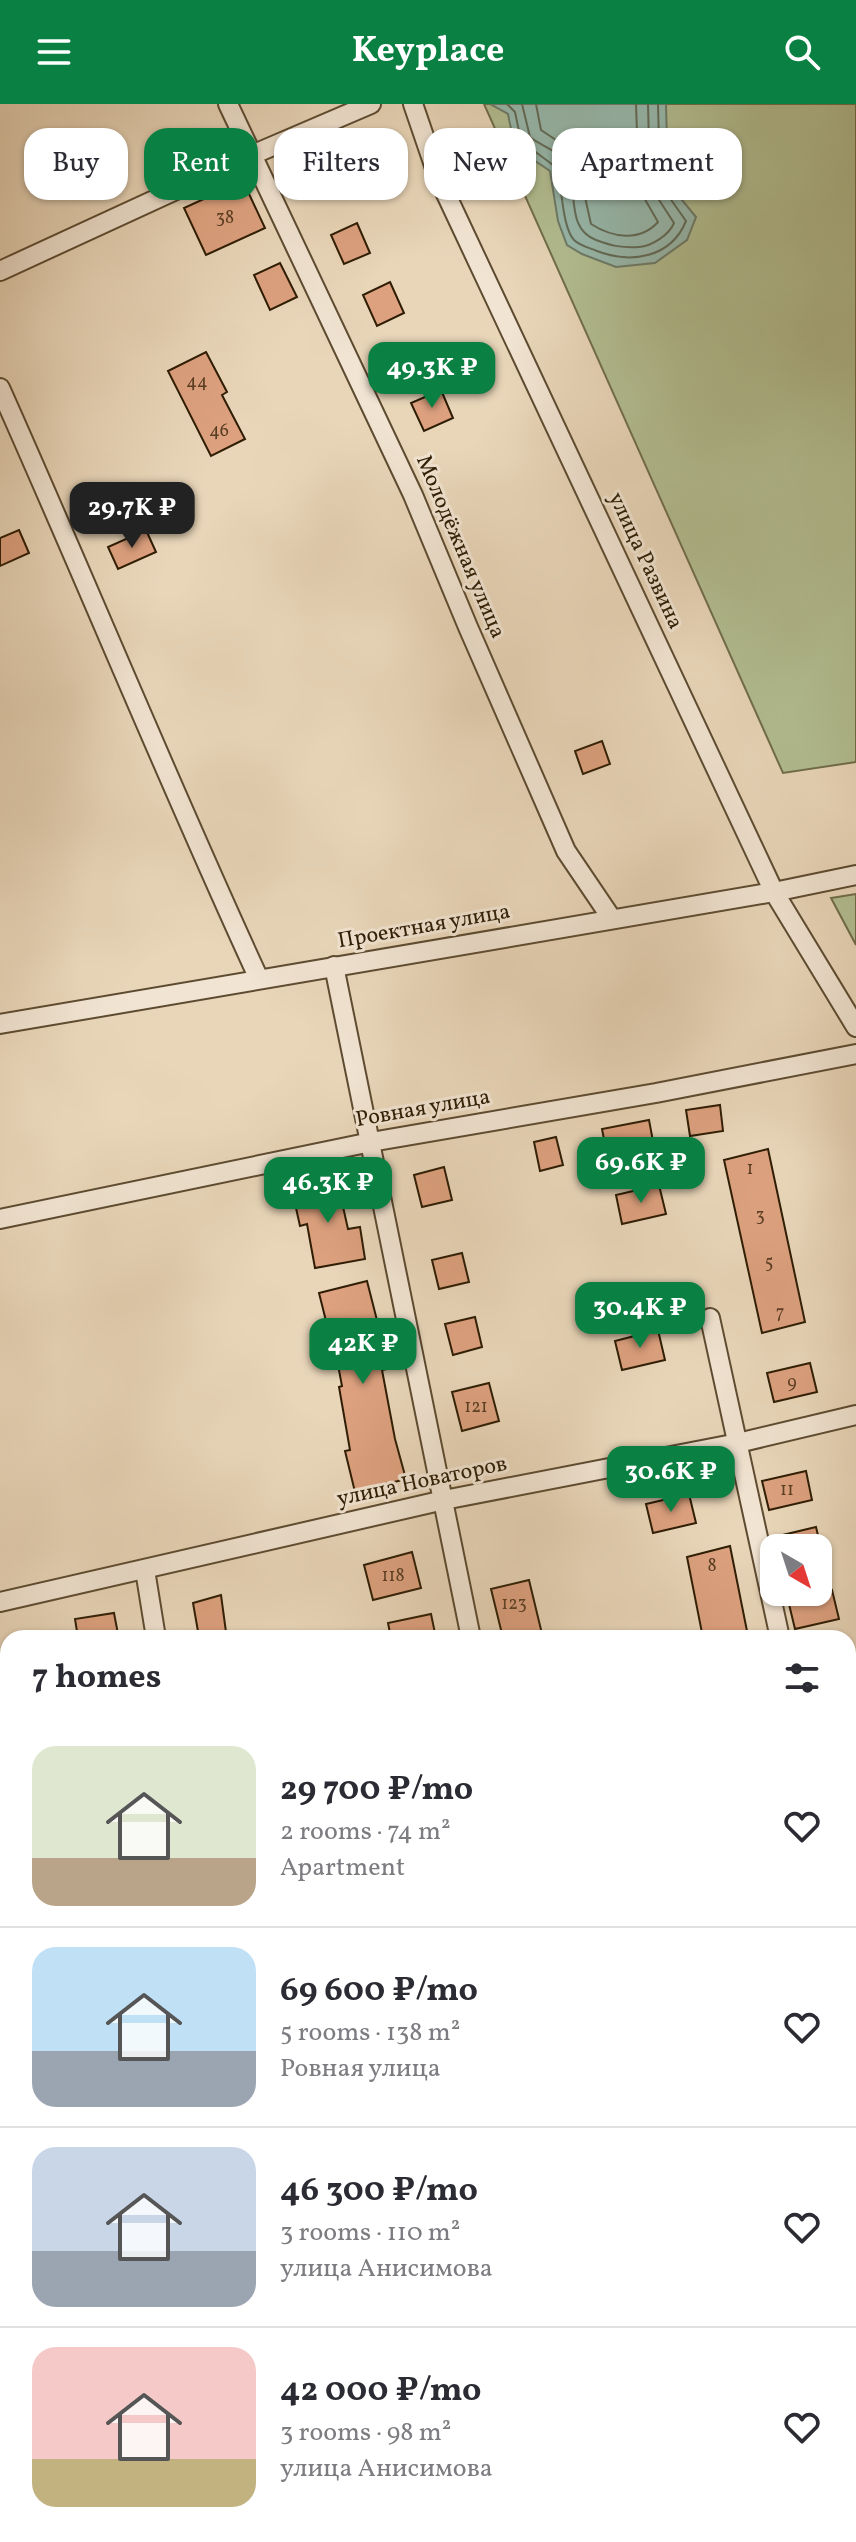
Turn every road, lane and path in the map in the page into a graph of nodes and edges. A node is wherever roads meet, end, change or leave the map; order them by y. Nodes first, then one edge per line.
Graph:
1 (228, 104) edge
2 (371, 104) edge
3 (413, 104) edge
4 (239, 128) edge
5 (258, 152) edge
6 (258, 168) edge
7 (154, 200) edge
8 (0, 271) edge
9 (0, 388) edge
10 (856, 875) edge
11 (774, 892) junction
12 (612, 919) junction
13 (334, 966) junction
14 (259, 979) junction
15 (0, 1024) edge
16 (856, 1027) edge
17 (856, 1054) edge
18 (371, 1142) junction
19 (0, 1219) edge
20 (710, 1318) dead end
21 (856, 1415) edge
22 (738, 1443) junction
23 (444, 1500) junction
24 (145, 1570) junction
25 (0, 1602) edge
26 (155, 1630) edge
27 (469, 1630) edge
28 (778, 1630) edge

1 - 4 street, Молодёжная улица
2 - 5 street
3 - 11 street, улица Развина
6 - 12 street, Молодёжная улица
7 - 8 street
9 - 14 street
10 - 11 street, Проектная улица
11 - 12 street, Проектная улица
11 - 16 street, улица Развина
12 - 13 street, Проектная улица
13 - 14 street, Проектная улица
13 - 18 street
14 - 15 street, Проектная улица
17 - 18 street, Ровная улица
18 - 19 street, Ровная улица
18 - 23 street
20 - 22 street
21 - 22 street, улица Новаторов
22 - 23 street, улица Новаторов
22 - 28 street
23 - 24 street, улица Новаторов
23 - 27 street
24 - 25 street, улица Новаторов
24 - 26 street

